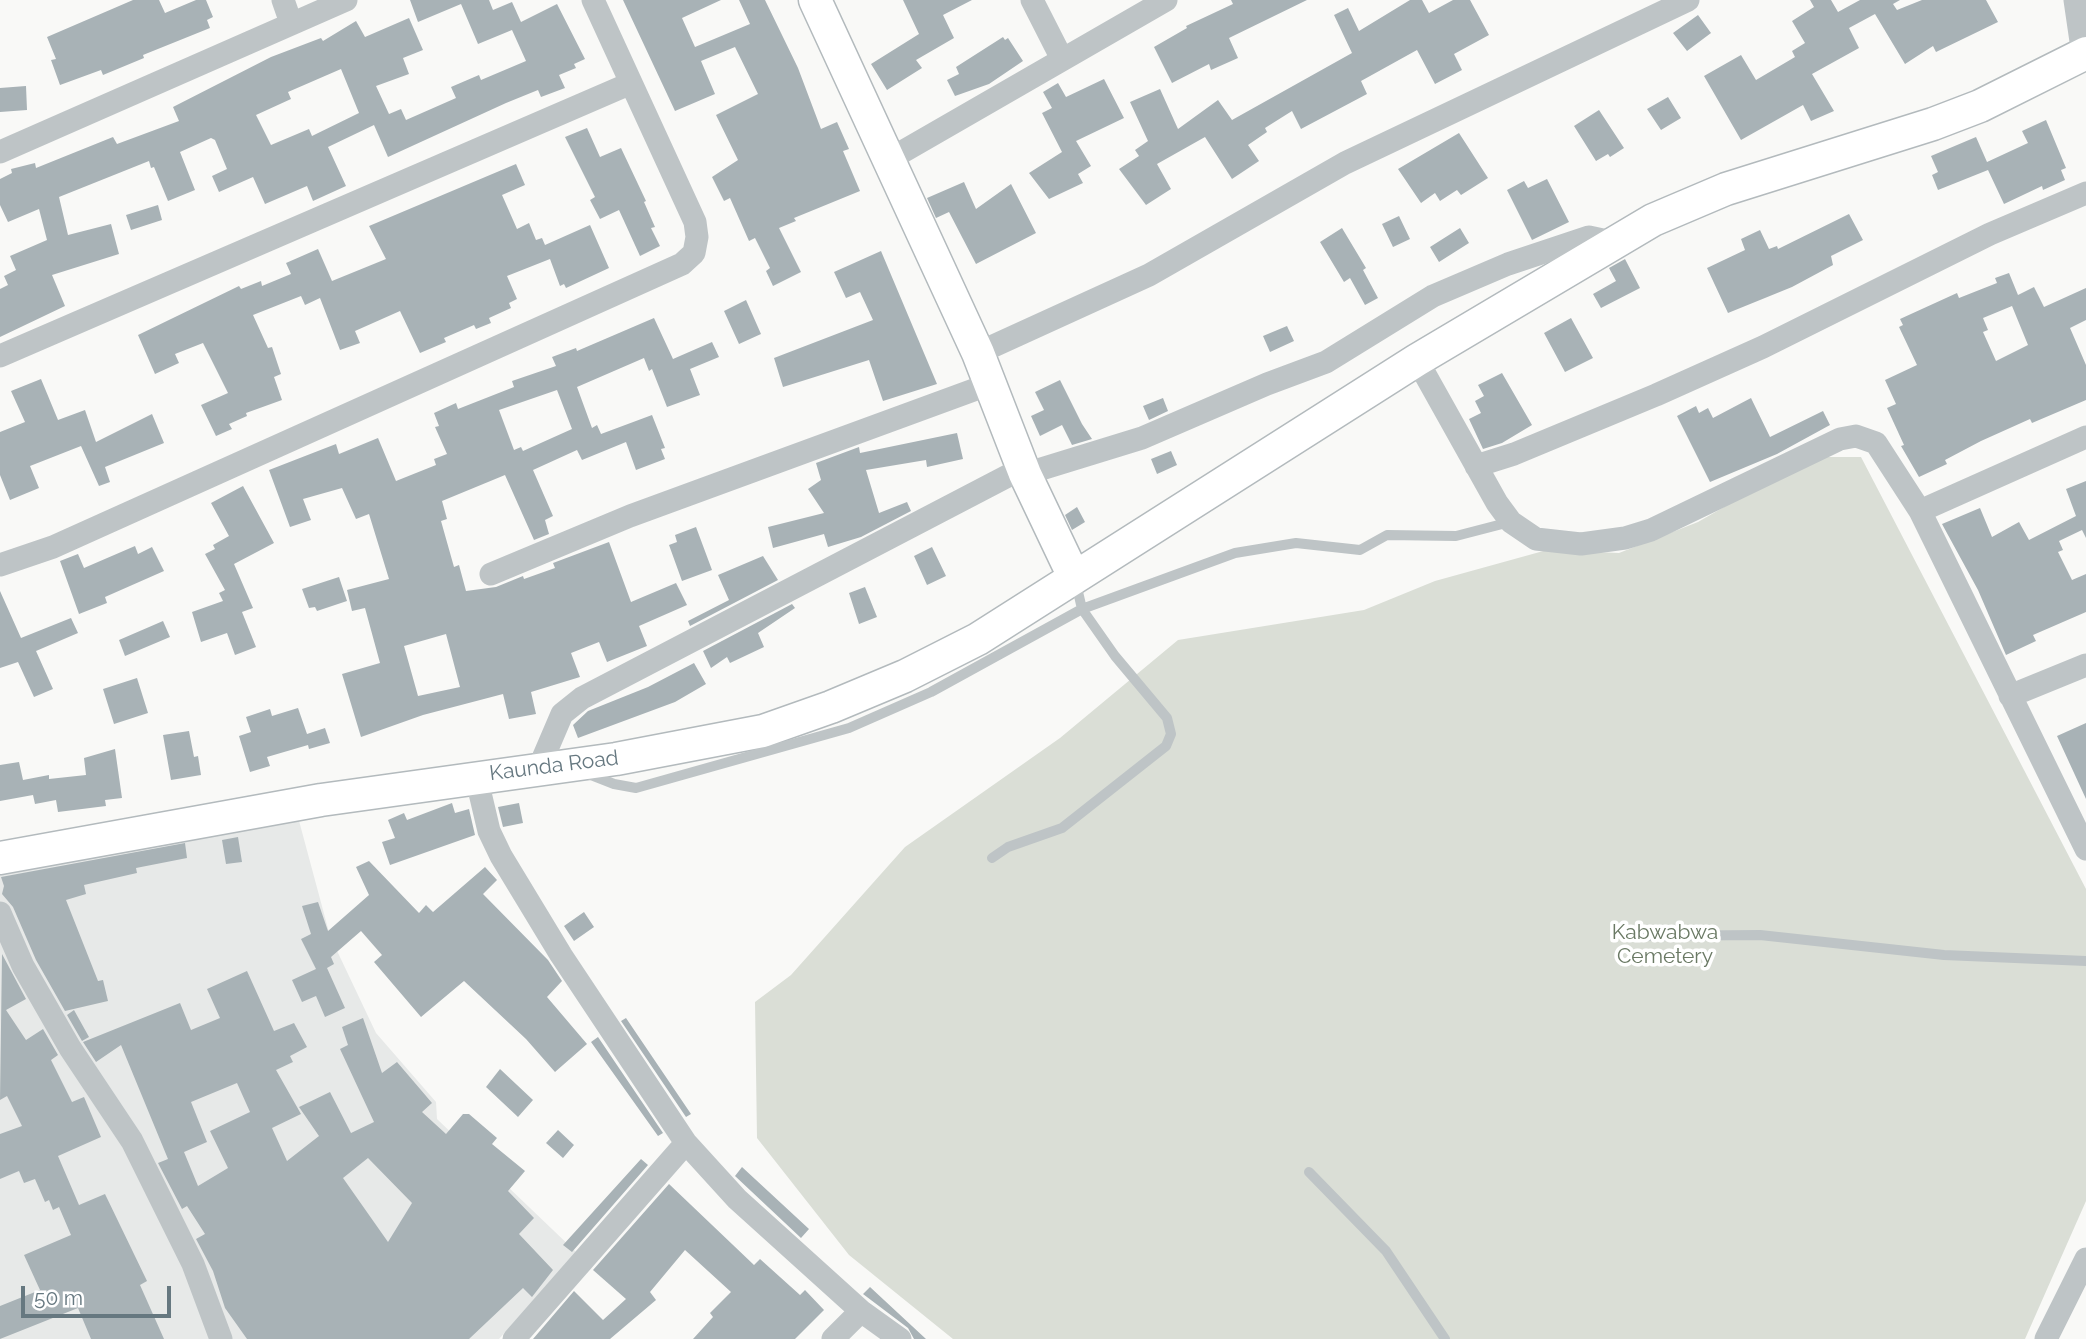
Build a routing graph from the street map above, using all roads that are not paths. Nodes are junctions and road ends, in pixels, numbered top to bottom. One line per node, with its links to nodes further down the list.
1 (283, 0): 9 (street)
2 (346, 0): 9 (street)
3 (593, 0): 12 (street)
4 (815, 0): 14 (street)
5 (1032, 0): 11 (street)
6 (1166, 0): 11 (street)
7 (1688, 0): 17 (street)
8 (2075, 0): 10 (street)
9 (291, 23): 13 (street)
10 (2084, 54): 16 (street, Kaunda Road)
11 (1062, 59): 14 (street)
12 (629, 84): 18 (street); 26 (street)
13 (0, 152)
14 (890, 159): 17 (street)
15 (2086, 193): 22 (street)
16 (1612, 242): 19 (street, Kaunda Road); 23 (street)
17 (978, 353): 20 (street)
18 (0, 356)
19 (1417, 359): 22 (street); 28 (street, Kaunda Road)
20 (990, 384): 23 (street); 27 (street)
21 (2086, 437): 24 (street)
22 (1476, 466): 25 (street)
23 (1024, 471): 28 (street); 33 (street)
24 (1920, 511): 25 (street); 31 (street)
25 (1511, 522): 29 (lane)
26 (0, 565)
27 (491, 574)
28 (1074, 577): 29 (lane); 32 (street, Kaunda Road)
29 (1082, 609): 32 (lane); 37 (lane)
30 (2086, 665): 31 (street)
31 (2010, 696): 35 (street)
32 (570, 766): 33 (street, Kaunda Road)
33 (538, 770): 34 (street, Kaunda Road)
34 (476, 776): 36 (street, Kaunda Road); 41 (street)
35 (2086, 849)
36 (0, 858)
37 (992, 858)
38 (0, 913): 45 (street)
39 (1633, 936): 40 (lane)
40 (2086, 961)
41 (687, 1143): 44 (street); 46 (street)
42 (1309, 1172): 49 (lane)
43 (2086, 1259): 50 (street)
44 (861, 1311): 47 (street); 48 (street)
45 (222, 1339)
46 (514, 1339)
47 (833, 1339)
48 (900, 1339)
49 (1445, 1339)
50 (2046, 1339)

